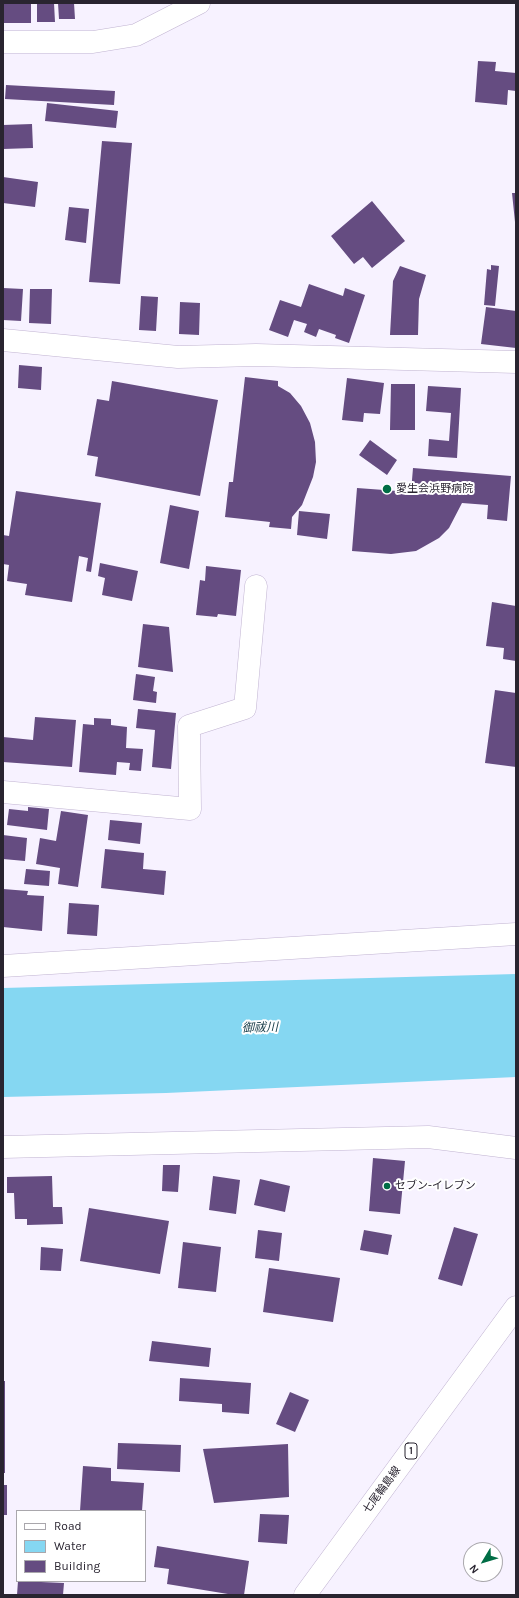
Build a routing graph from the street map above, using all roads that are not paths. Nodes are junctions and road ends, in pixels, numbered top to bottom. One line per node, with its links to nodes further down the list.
1 (198, 4): 2 (street)
2 (3, 42)
3 (3, 340): 4 (street)
4 (516, 362)
5 (256, 586): 6 (street)
6 (3, 792)
7 (516, 934): 8 (street)
8 (3, 966)
9 (3, 1147): 10 (street)
10 (516, 1148)
11 (516, 1307): 12 (street, 七尾輪島線 / 1)
12 (305, 1595)

